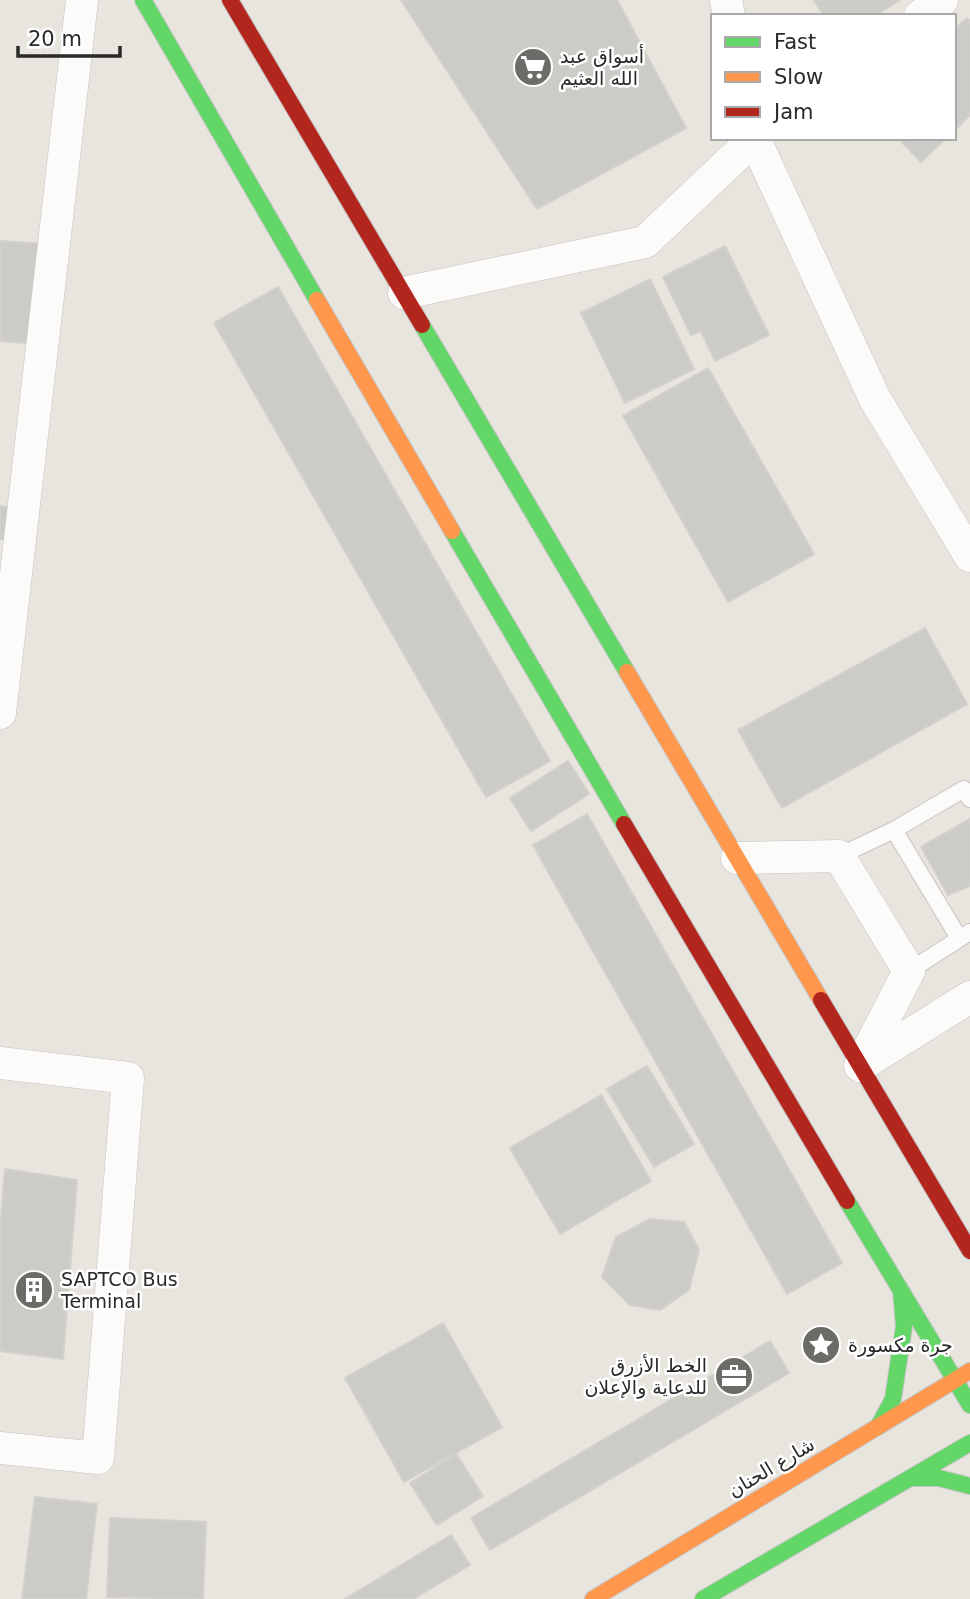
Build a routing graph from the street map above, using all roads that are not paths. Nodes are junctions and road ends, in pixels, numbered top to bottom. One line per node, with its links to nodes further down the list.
1 (82, 0): 10 (street)
2 (144, 0): 21 (main road)
3 (230, 0): 8 (main road)
4 (942, 0): 5 (street)
5 (923, 14)
6 (752, 140): 8 (street)
7 (755, 140): 9 (street)
8 (404, 293): 14 (main road)
9 (970, 556)
10 (0, 713)
11 (970, 799): 12 (lane)
12 (894, 830): 13 (lane); 15 (lane)
13 (839, 856): 14 (street); 16 (street)
14 (737, 858): 19 (main road)
15 (965, 935): 16 (lane)
16 (909, 971): 19 (street)
17 (970, 998): 19 (street)
18 (0, 1063): 27 (street)
19 (860, 1066): 20 (main road)
20 (969, 1248)
21 (900, 1289): 23 (main road); 25 (main road)
22 (970, 1371): 23 (main road, شارع الحنان)
23 (955, 1380): 24 (main road); 25 (main road, شارع الحنان)
24 (970, 1405)
25 (878, 1427): 30 (main road, شارع الحنان)
26 (970, 1443): 28 (main road)
27 (0, 1448)
28 (911, 1478): 29 (main road); 31 (main road)
29 (970, 1486)
30 (593, 1599)
31 (703, 1599)

